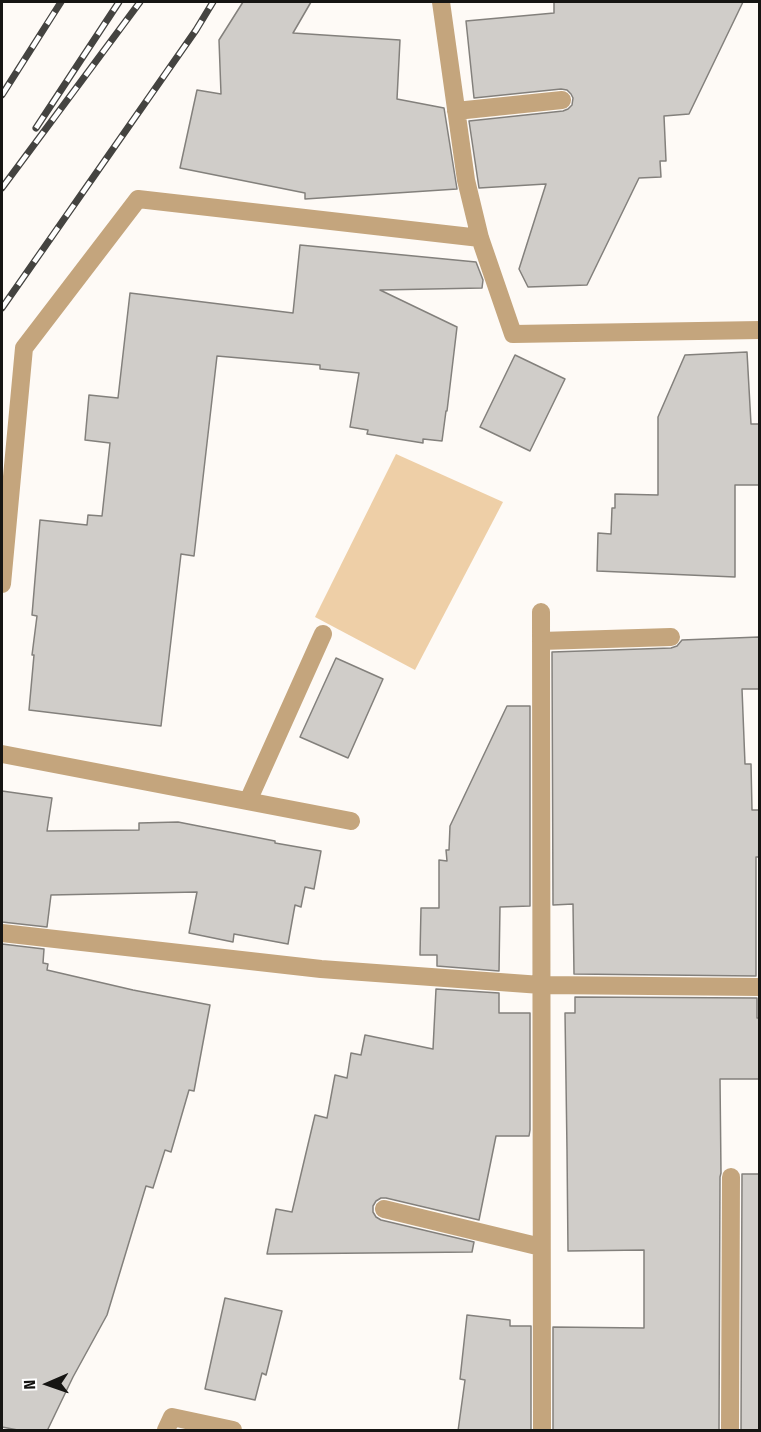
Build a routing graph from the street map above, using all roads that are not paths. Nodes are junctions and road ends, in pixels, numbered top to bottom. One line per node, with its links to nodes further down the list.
1 (441, 2): 3 (street)
2 (562, 100): 3 (street)
3 (456, 111): 4 (street)
4 (480, 238): 5 (street); 6 (street)
5 (759, 330)
6 (2, 578): 7 (street)
7 (2, 584)
8 (542, 612): 11 (street)
9 (323, 634): 13 (street)
10 (671, 637): 11 (street)
11 (541, 641): 16 (street)
12 (2, 754): 13 (street)
13 (248, 801): 14 (street)
14 (351, 821)
15 (2, 933): 16 (street)
16 (541, 985): 17 (street); 20 (street)
17 (759, 987)
18 (731, 1177): 24 (street)
19 (384, 1209): 20 (street)
20 (541, 1247): 23 (street)
21 (169, 1424): 22 (street)
22 (233, 1431)
23 (542, 1431)
24 (730, 1431)

